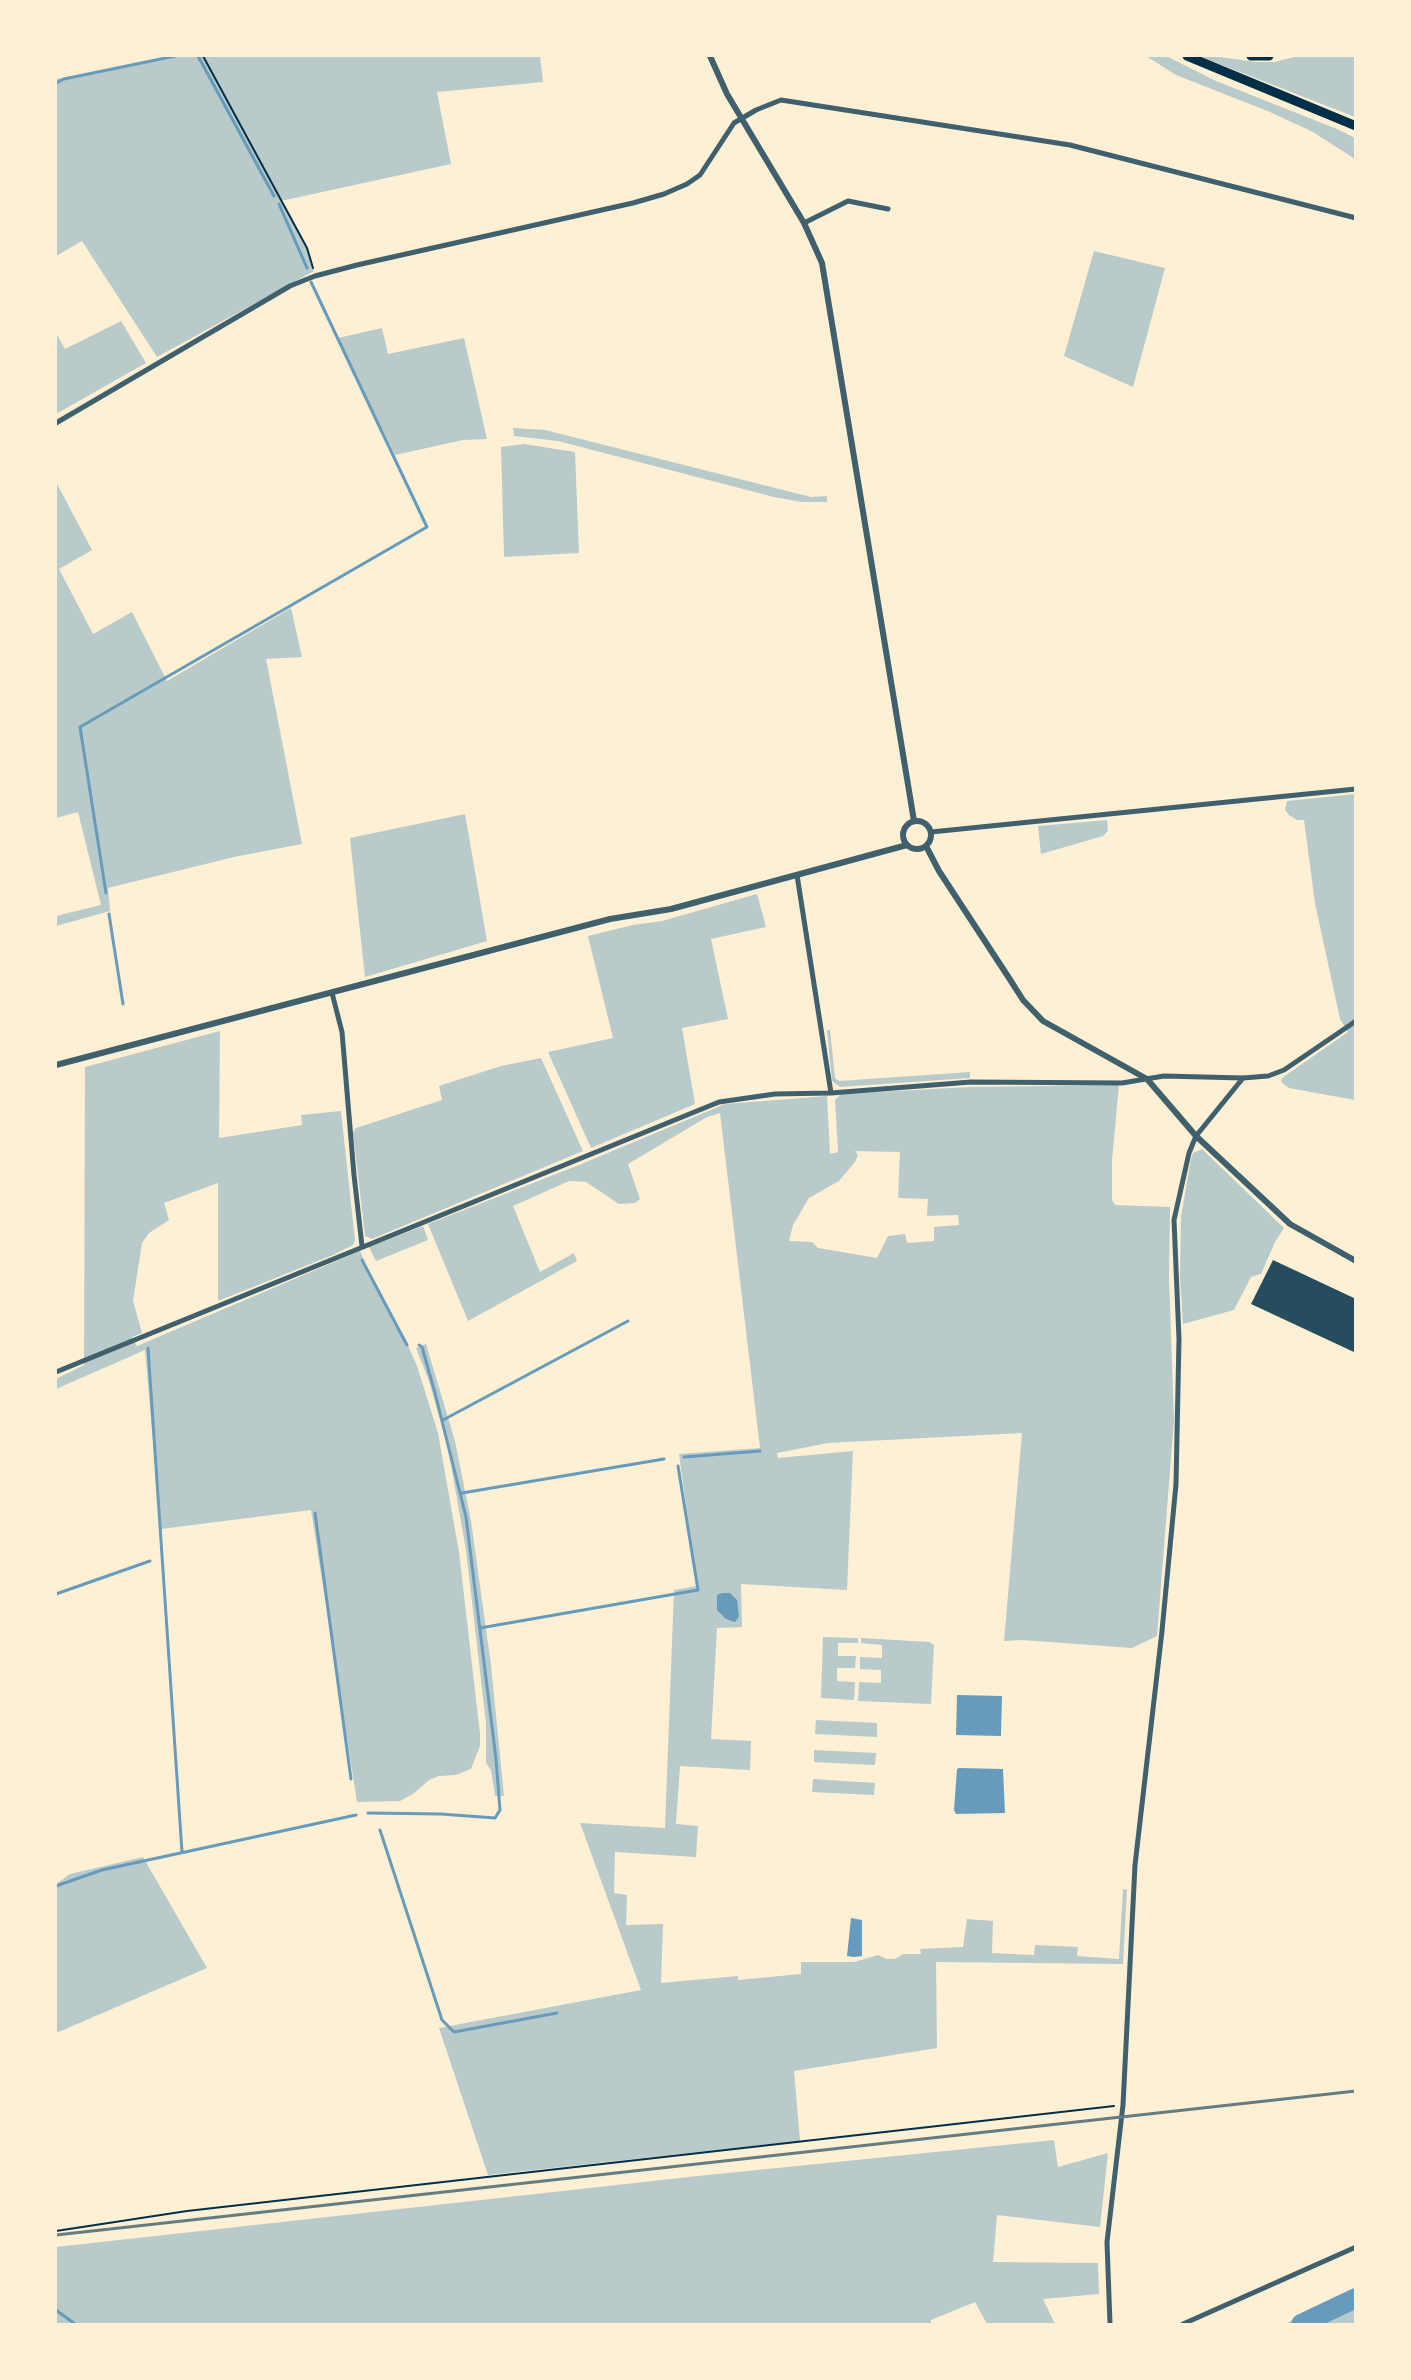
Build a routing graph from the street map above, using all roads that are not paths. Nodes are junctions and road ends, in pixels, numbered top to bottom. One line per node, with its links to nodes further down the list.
1 (710, 56): 5 (street)
2 (1187, 56): 6 (highway)
3 (1251, 56): 4 (highway)
4 (1269, 56)
5 (741, 118): 8 (street); 9 (street); 10 (street)
6 (1356, 126)
7 (888, 209): 9 (street)
8 (1356, 218)
9 (804, 222): 12 (street)
10 (56, 423)
11 (1356, 789): 13 (street)
12 (914, 821): 13 (street); 14 (street)
13 (931, 832): 15 (street)
14 (906, 845): 15 (street); 16 (street)
15 (926, 846): 21 (street)
16 (797, 875): 17 (street); 22 (street)
17 (332, 993): 19 (street); 24 (street)
18 (1356, 1021): 20 (street)
19 (56, 1065)
20 (1243, 1078): 21 (street); 23 (street)
21 (1147, 1079): 22 (street); 23 (street)
22 (831, 1093): 24 (street)
23 (1196, 1136): 25 (street); 28 (street)
24 (363, 1246): 26 (street)
25 (1356, 1261)
26 (56, 1372)
27 (1356, 2247): 29 (street)
28 (1110, 2325)
29 (1183, 2325)

